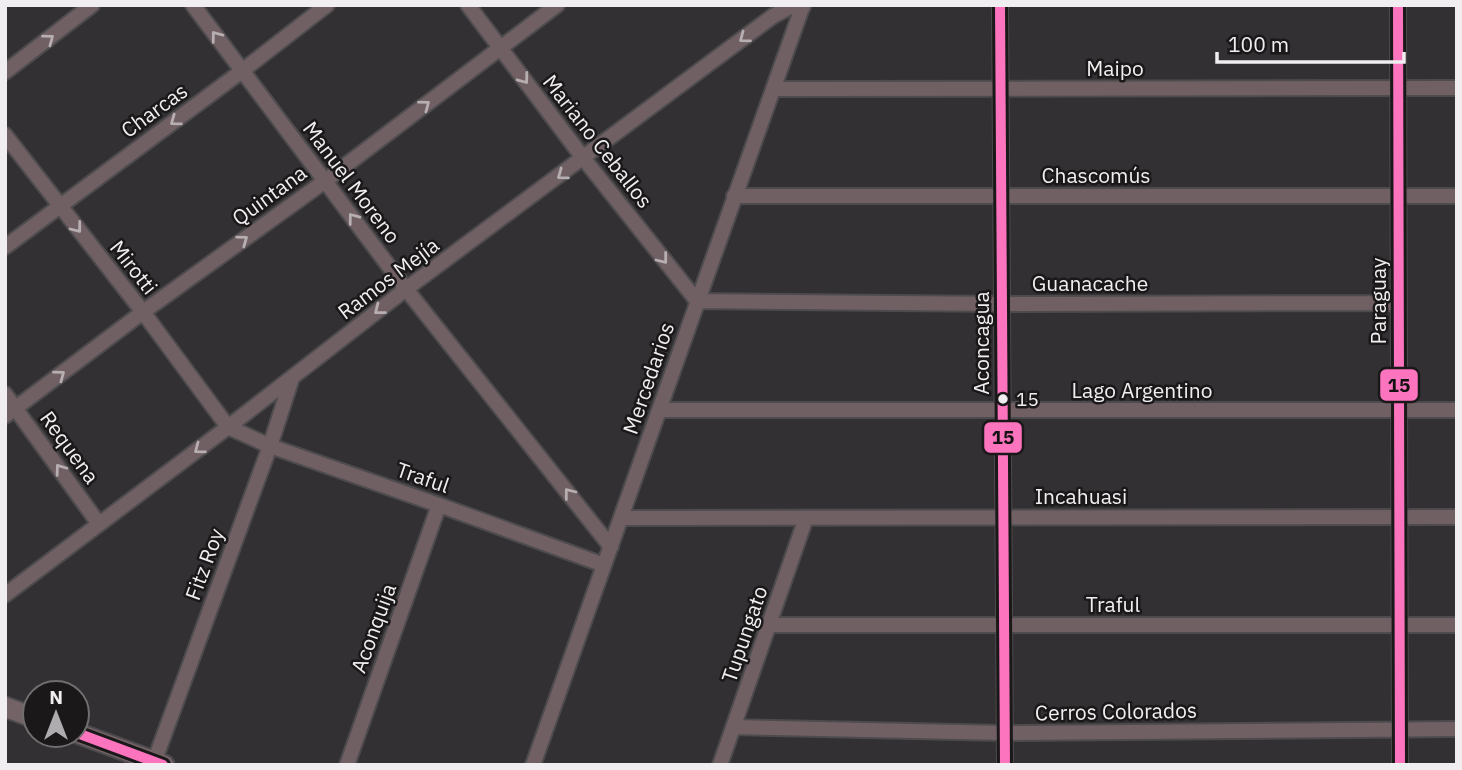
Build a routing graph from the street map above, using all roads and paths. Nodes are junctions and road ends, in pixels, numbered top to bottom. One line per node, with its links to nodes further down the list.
1 (92, 5): 11 (street, one-way to 1)
2 (193, 5): 10 (street, Manuel Moreno, one-way to 2)
3 (327, 5): 10 (street, Charcas)
4 (468, 5): 9 (street, Mariano Ceballos)
5 (557, 5): 9 (street, Quintana)
6 (1000, 5): 15 (street, Aconcagua)
7 (1398, 5): 12 (street, Paraguay)
8 (803, 6): 14 (street, Mercedarios); 17 (street, Ramos Mejía, one-way to 17)
9 (500, 48): 17 (street, Mariano Ceballos, one-way to 17); 18 (street, Quintana, one-way to 9)
10 (242, 71): 18 (street, Manuel Moreno); 23 (street, Charcas, one-way to 23)
11 (5, 72)
12 (1398, 88): 13 (street, Maipo); 15 (street, Maipo); 20 (street, Paraguay)
13 (1457, 88)
14 (774, 89): 15 (street, Maipo); 22 (street, Mercedarios)
15 (1000, 89): 19 (street, Aconcagua)
16 (5, 135): 23 (street, Mirotti)
17 (584, 159): 25 (street, Ramos Mejía, one-way to 25); 26 (street, Mariano Ceballos, one-way to 26)
18 (325, 181): 25 (street, Manuel Moreno, one-way to 18); 29 (street, Quintana, one-way to 18)
19 (1000, 196): 20 (street, Chascomús); 22 (street, Chascomús); 28 (street, Aconcagua)
20 (1399, 196): 21 (street, Chascomús); 27 (street, Paraguay)
21 (1457, 196)
22 (734, 197): 26 (street, Mercedarios)
23 (60, 206): 24 (street, Charcas); 29 (street, Mirotti, one-way to 29)
24 (5, 247)
25 (407, 289): 30 (street, Ramos Mejía, one-way to 30); 46 (street, Manuel Moreno, one-way to 25)
26 (697, 301): 28 (street, Guanacache); 32 (street, Mercedarios)
27 (1399, 303): 28 (street, Guanacache); 35 (street, Paraguay)
28 (1002, 304): 34 (street, Aconcagua)
29 (143, 312): 36 (street, Quintana, one-way to 29); 37 (street, Mirotti)
30 (292, 377): 37 (street, Ramos Mejía); 38 (street, Fitz Roy)
31 (5, 394): 36 (street, Requena)
32 (660, 410): 34 (street, Lago Argentino); 43 (street, Mercedarios)
33 (1457, 410): 35 (street, Lago Argentino)
34 (1002, 411): 35 (street, Lago Argentino); 40 (street, Aconcagua)
35 (1399, 411): 41 (street, Paraguay)
36 (11, 412): 45 (street, Requena, one-way to 36)
37 (228, 427): 38 (street, Traful); 45 (street, Ramos Mejía, one-way to 45)
38 (270, 446): 39 (street, Traful); 58 (street, Fitz Roy)
39 (439, 505): 47 (street, Traful); 59 (street, Aconquija)
40 (1004, 517): 41 (street, Incahuasi); 44 (street, Incahuasi); 50 (street, Aconcagua)
41 (1399, 517): 42 (street, Incahuasi); 51 (street, Paraguay)
42 (1457, 517)
43 (622, 518): 44 (street, Incahuasi); 46 (street, Mercedarios)
44 (806, 518): 49 (street, Tupungato)
45 (99, 524): 48 (street, Ramos Mejía)
46 (611, 547): 47 (street, Mercedarios)
47 (604, 565): 60 (street, Mercedarios)
48 (5, 595)
49 (770, 625): 50 (street, Traful); 53 (street, Tupungato)
50 (1004, 625): 51 (street, Traful); 56 (street, Aconcagua)
51 (1399, 625): 52 (street, Traful); 54 (street, Paraguay)
52 (1457, 625)
53 (733, 727): 56 (street, Cerros Colorados); 61 (street, Tupungato)
54 (1400, 729): 55 (street, Cerros Colorados); 56 (street, Cerros Colorados); 63 (street, Paraguay)
55 (1457, 729)
56 (1004, 733): 62 (street, Aconcagua)
57 (91, 738): 58 (main road)
58 (157, 764)
59 (347, 765)
60 (533, 765)
61 (720, 765)
62 (1005, 765)
63 (1400, 765)

